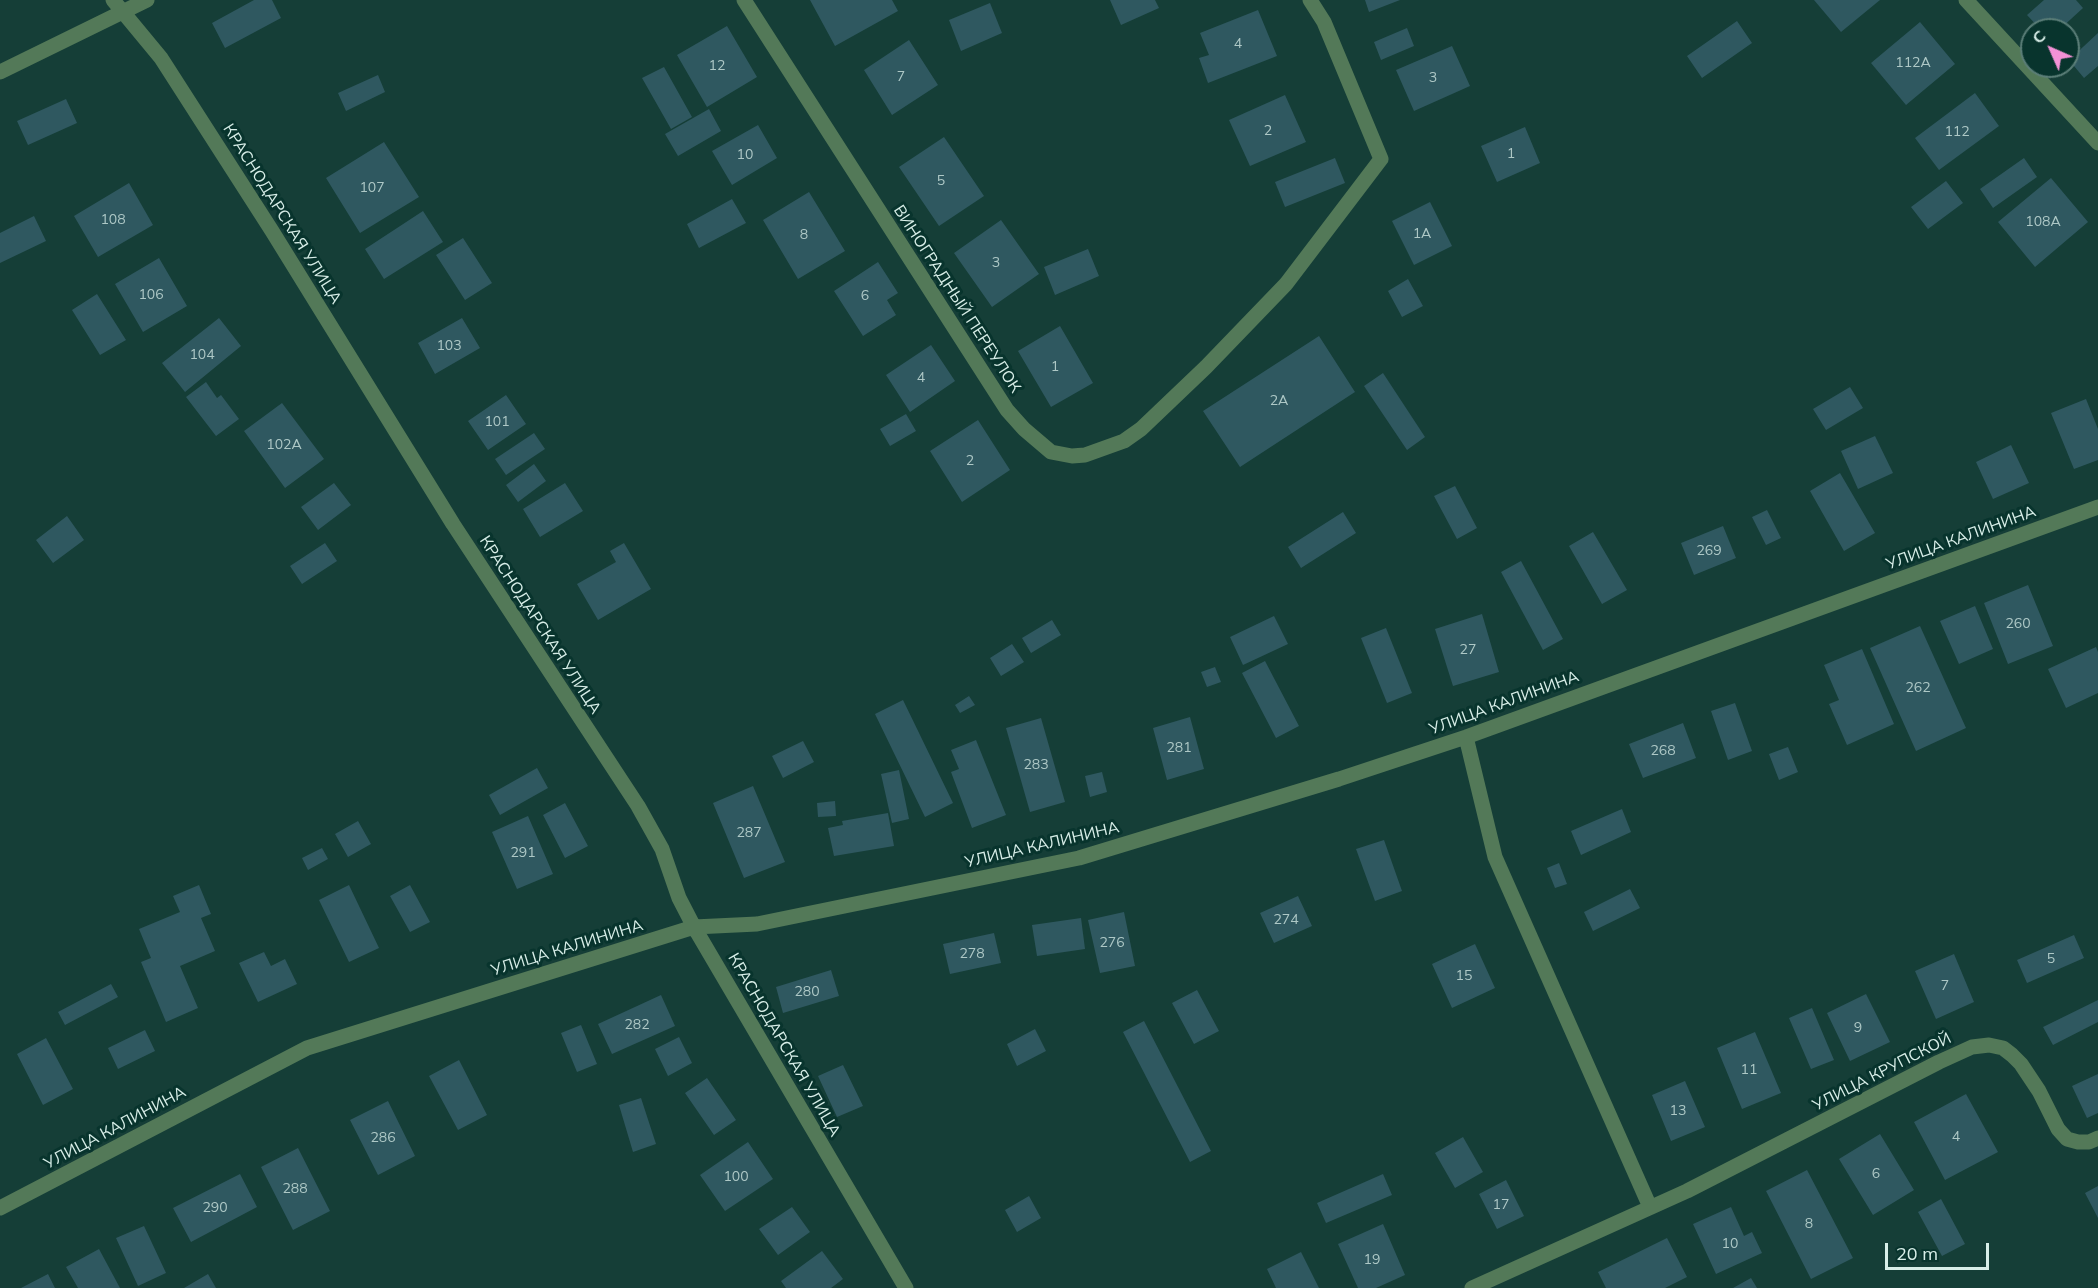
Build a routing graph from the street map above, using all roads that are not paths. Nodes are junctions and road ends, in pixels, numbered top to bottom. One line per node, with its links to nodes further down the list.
1 (147, 0): 5 (street)
2 (744, 0): 3 (street, ВИНОГРАДНЫЙ ПЕРЕУЛОК)
3 (1310, 0)
4 (1966, 0): 7 (street)
5 (118, 5): 6 (street); 10 (street, КРАСНОДАРСКАЯ УЛИЦА)
6 (0, 72)
7 (2098, 143)
8 (2098, 507): 9 (street, УЛИЦА КАЛИНИНА)
9 (1466, 737): 10 (street, УЛИЦА КАЛИНИНА); 12 (street)
10 (694, 927): 13 (street, УЛИЦА КАЛИНИНА); 14 (street, КРАСНОДАРСКАЯ УЛИЦА)
11 (2098, 1138): 12 (street, УЛИЦА КРУПСКОЙ)
12 (1650, 1207): 15 (street, УЛИЦА КРУПСКОЙ)
13 (0, 1208)
14 (906, 1288)
15 (1472, 1288)

